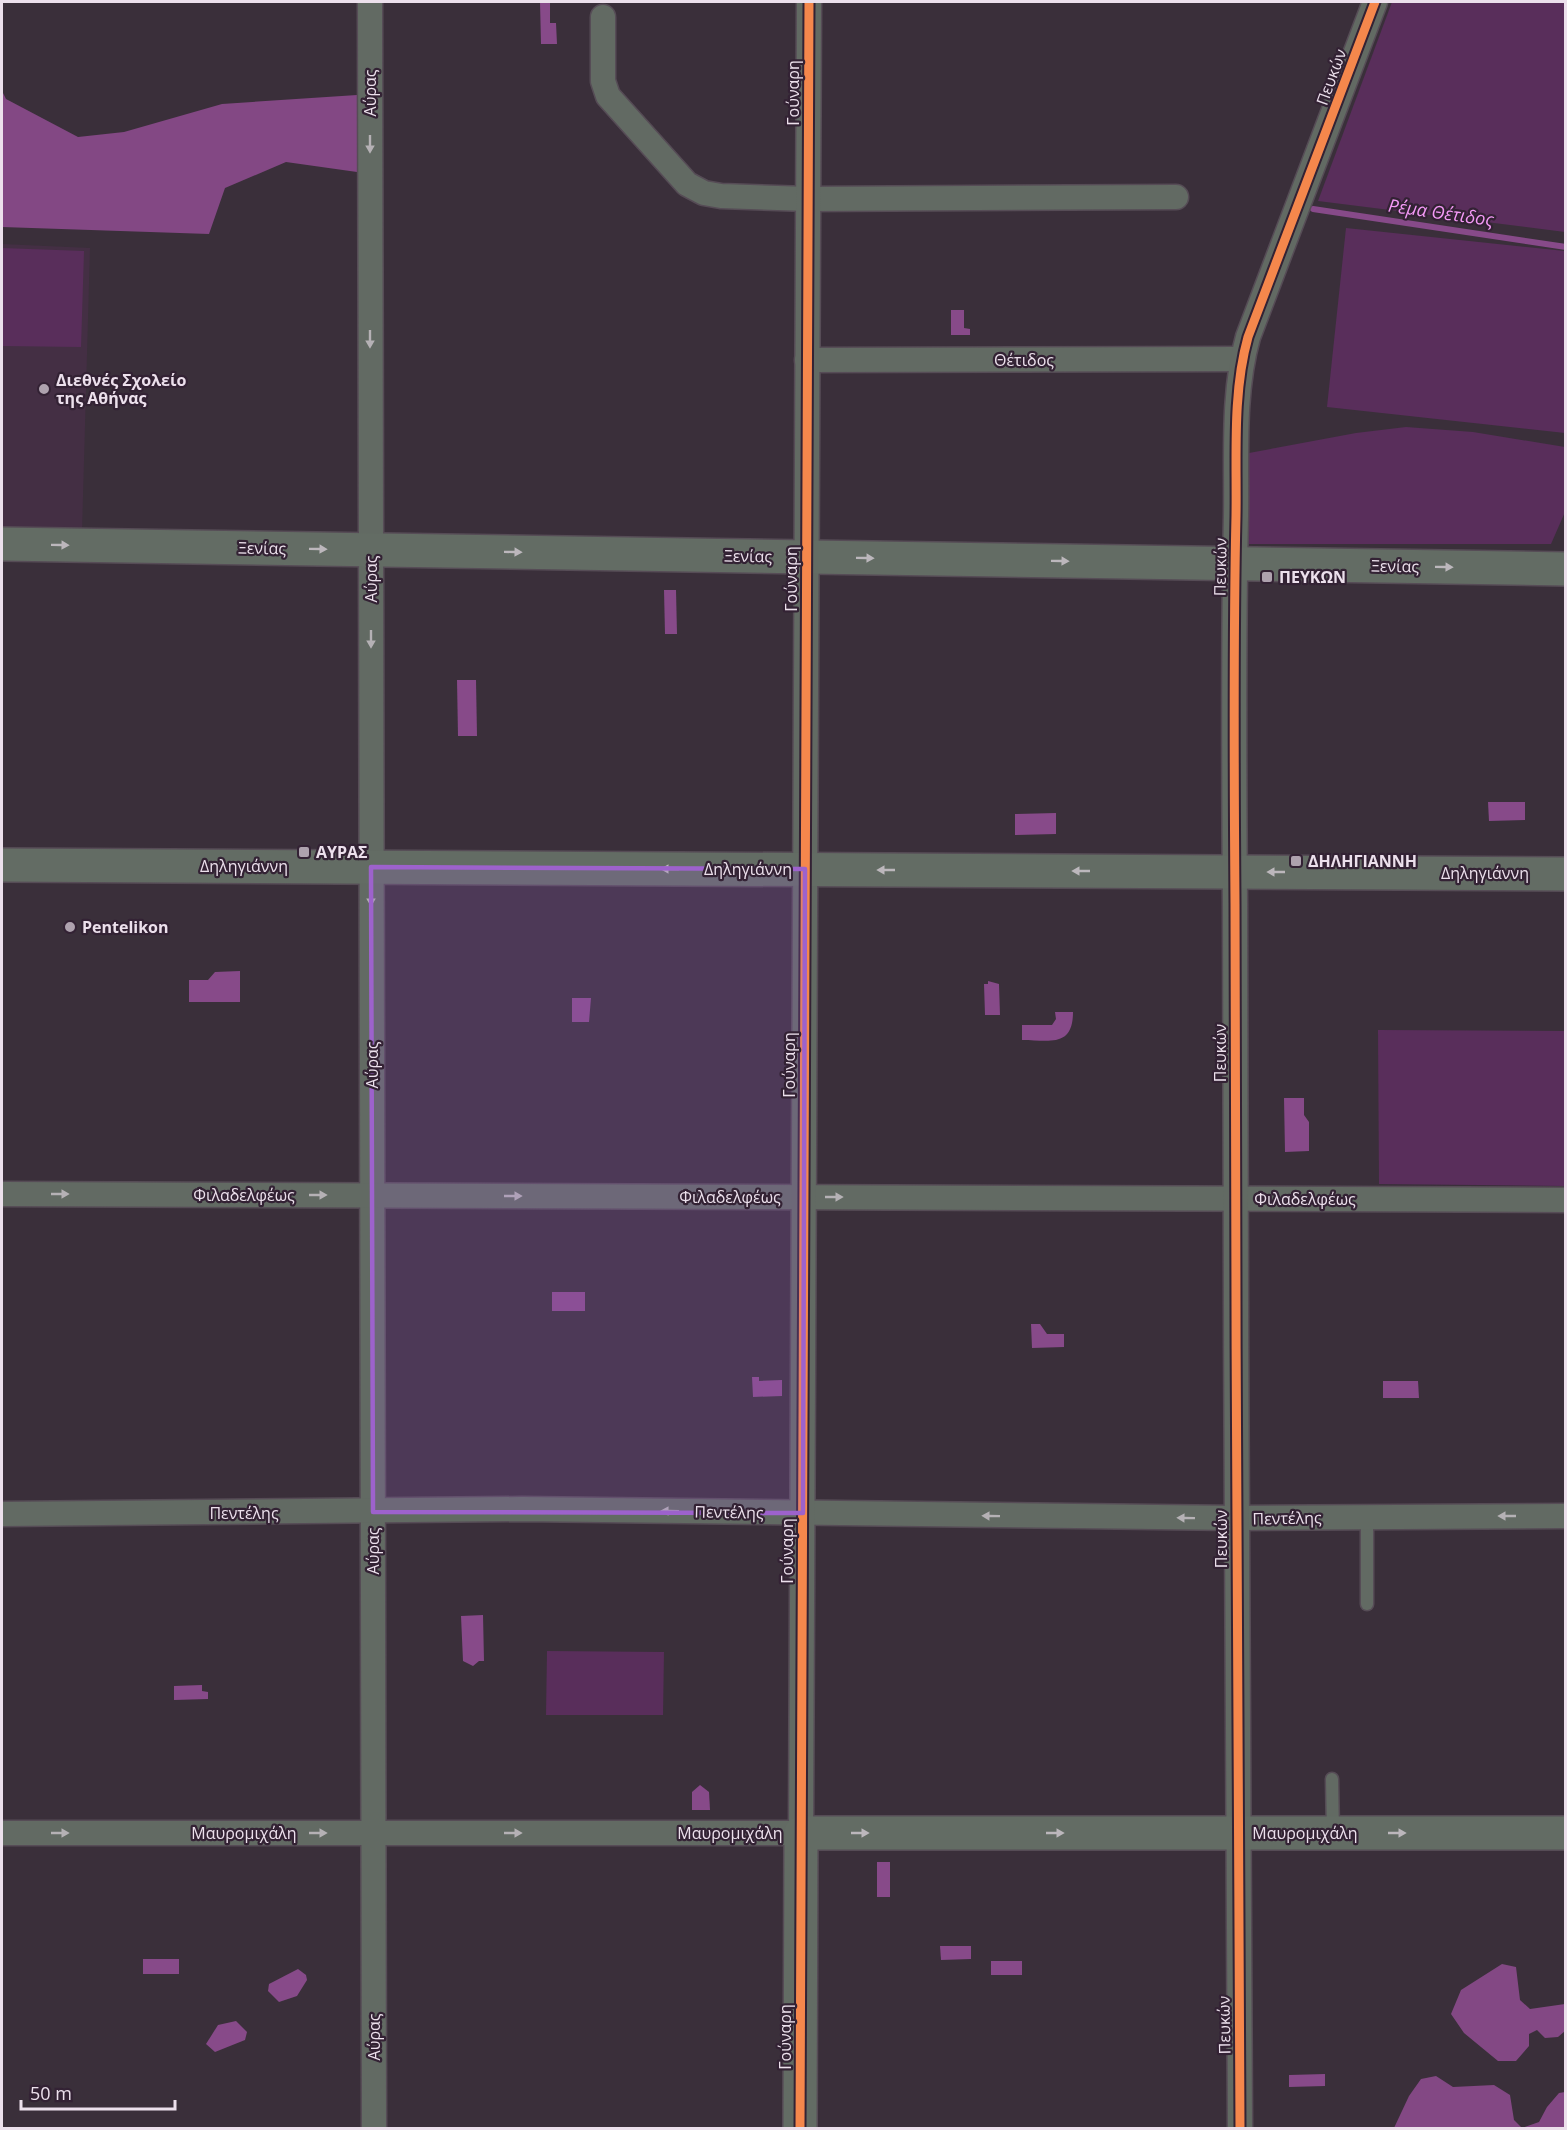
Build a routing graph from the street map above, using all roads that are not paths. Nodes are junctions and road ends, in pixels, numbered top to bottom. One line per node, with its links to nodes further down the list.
1 (370, 2): 10 (street, Αύρας, one-way to 10)
2 (808, 2): 6 (street, Γούναρη)
3 (1375, 2): 7 (street, Πευκών)
4 (603, 17): 6 (street)
5 (1176, 196): 6 (street)
6 (808, 199): 8 (street, Γούναρη)
7 (1242, 359): 8 (street, Θέτιδος); 12 (street, Πευκών)
8 (807, 360): 11 (street, Γούναρη)
9 (2, 544): 10 (street, Ξενίας, one-way to 10)
10 (371, 550): 11 (street, Ξενίας, one-way to 11); 15 (street, Αύρας, one-way to 15)
11 (806, 557): 12 (street, Ξενίας, one-way to 12); 16 (street, Γούναρη)
12 (1235, 564): 13 (street, Ξενίας, one-way to 13); 17 (street, Πευκών)
13 (1566, 569)
14 (2, 865): 15 (street, Δηληγιάννη)
15 (371, 867): 16 (street, Δηληγιάννη, one-way to 15); 20 (street, Αύρας, one-way to 20)
16 (805, 869): 17 (street, Δηληγιάννη, one-way to 16); 21 (street, Γούναρη)
17 (1234, 872): 18 (street, Δηληγιάννη, one-way to 17); 22 (street, Πευκών)
18 (1566, 874)
19 (2, 1194): 20 (street, Φιλαδελφέως, one-way to 20)
20 (372, 1196): 21 (street, Φιλαδελφέως, one-way to 21); 24 (street, Αύρας)
21 (804, 1197): 22 (street, Φιλαδελφέως, one-way to 22); 25 (street, Γούναρη)
22 (1237, 1199): 23 (street, Φιλαδελφέως); 29 (street, Πευκών)
23 (1566, 1200)
24 (373, 1512): 25 (street, Πεντέλης, one-way to 24); 26 (street, Πεντέλης); 33 (street, Αύρας)
25 (802, 1513): 29 (street, Πεντέλης, one-way to 25); 34 (street, Γούναρη)
26 (2, 1514)
27 (1566, 1516): 28 (street, Πεντέλης, one-way to 28)
28 (1367, 1517): 29 (street, Πεντέλης); 30 (lane)
29 (1236, 1518): 35 (street, Πευκών)
30 (1367, 1604)
31 (1332, 1779): 36 (lane)
32 (2, 1833): 33 (street, Μαυρομιχάλη, one-way to 33)
33 (374, 1833): 34 (street, Μαυρομιχάλη, one-way to 34); 38 (street, Αύρας)
34 (801, 1833): 35 (street, Μαυρομιχάλη, one-way to 35); 39 (street, Γούναρη)
35 (1237, 1833): 36 (street, Μαυρομιχάλη); 40 (street, Πευκών)
36 (1334, 1833): 37 (street, Μαυρομιχάλη, one-way to 37)
37 (1566, 1833)
38 (374, 2128)
39 (800, 2128)
40 (1240, 2128)

